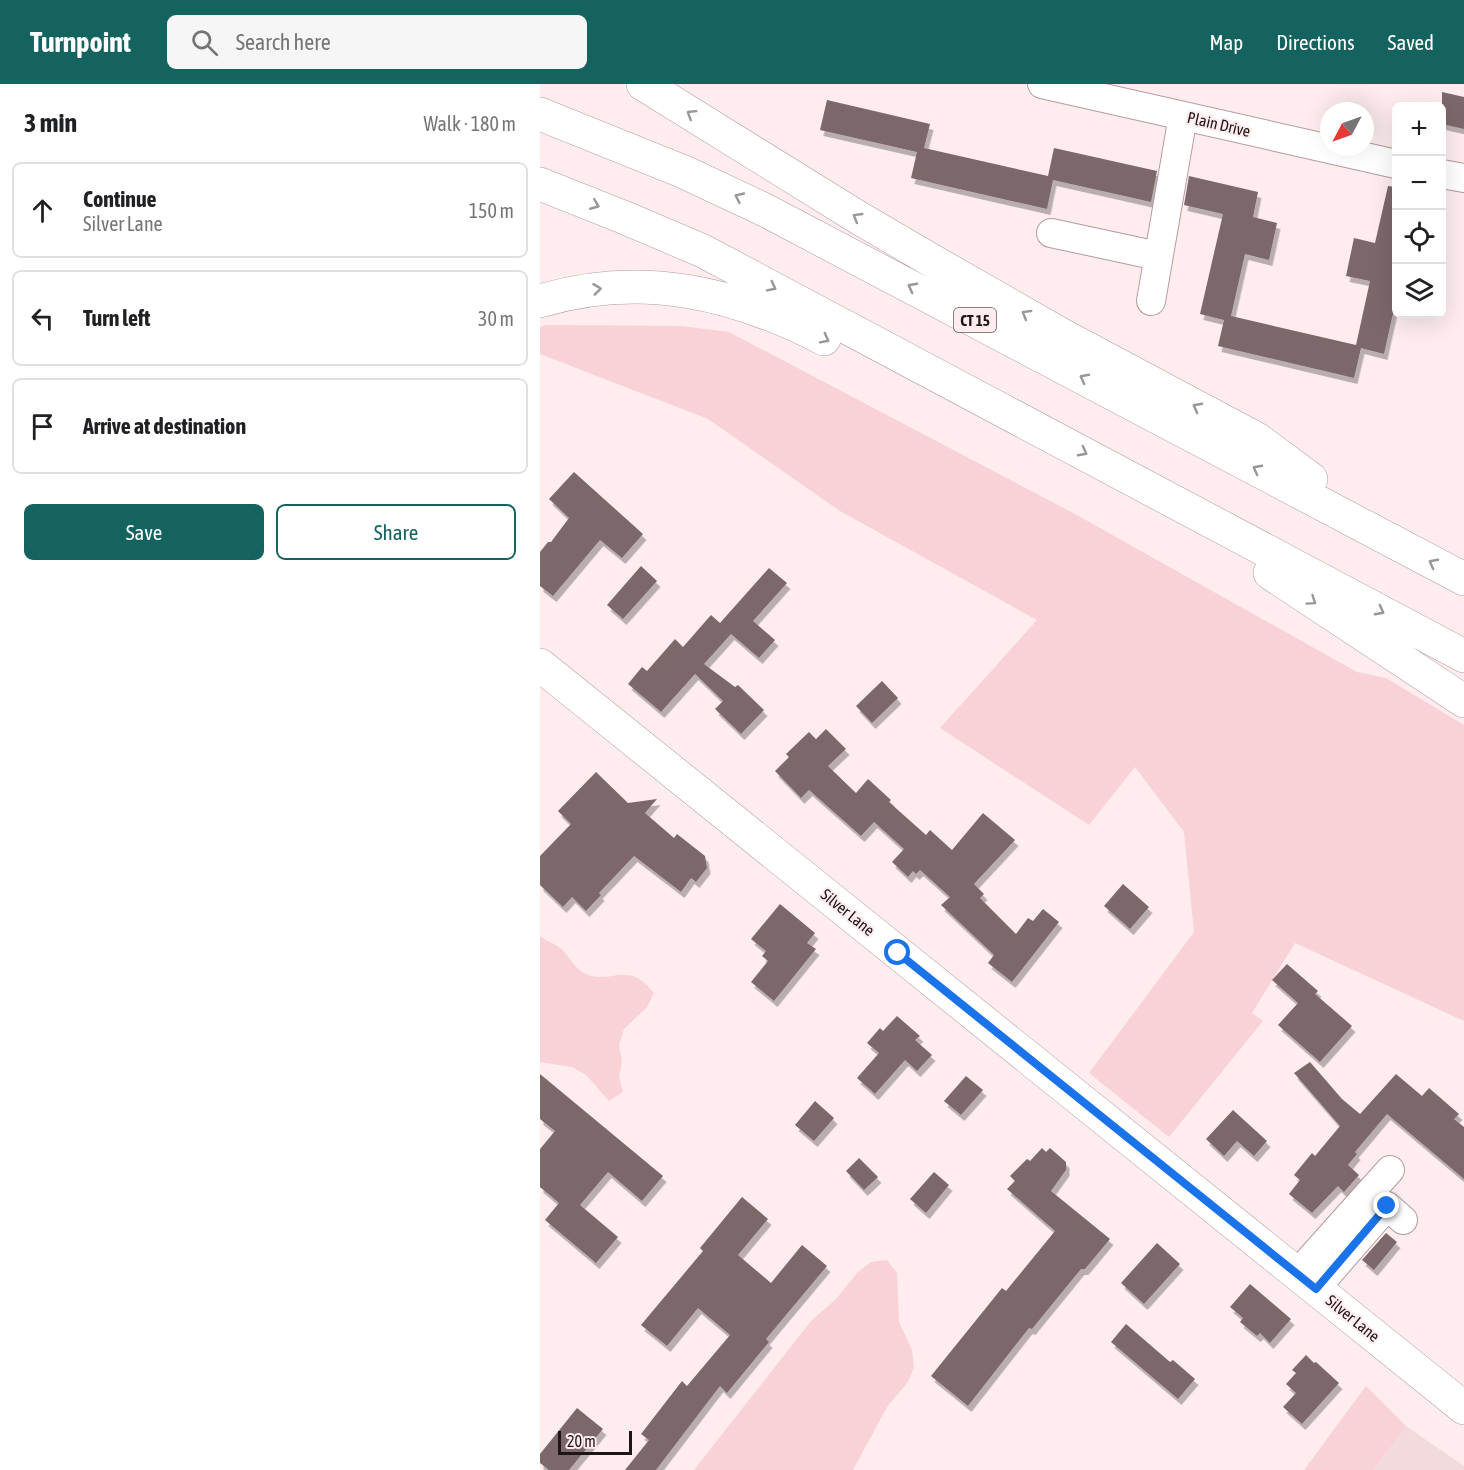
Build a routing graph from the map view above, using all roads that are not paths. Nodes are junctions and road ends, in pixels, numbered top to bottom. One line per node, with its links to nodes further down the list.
1 (643, 84): 15 (main road, one-way to 1)
2 (1042, 84): 4 (street, Plain Drive)
3 (540, 114): 15 (main road, CT 15, one-way to 3)
4 (1184, 116): 5 (street, Plain Drive); 10 (street)
5 (1392, 163)
6 (1446, 175): 7 (street)
7 (1464, 178)
8 (540, 184): 13 (main road, one-way to 13)
9 (1051, 233): 10 (street)
10 (1158, 256): 12 (street)
11 (540, 301): 13 (main road, one-way to 13)
12 (1151, 301)
13 (1031, 424): 14 (main road, one-way to 14)
14 (1143, 484): 17 (main road, one-way to 17); 19 (main road, one-way to 19)
15 (1401, 546): 16 (main road, CT 15, one-way to 15)
16 (1464, 579)
17 (1464, 656)
18 (540, 665): 22 (main road, Silver Lane)
19 (1464, 701)
20 (1390, 1170): 22 (street)
21 (1403, 1220): 22 (street)
22 (1306, 1281): 23 (main road, Silver Lane)
23 (1464, 1408)

